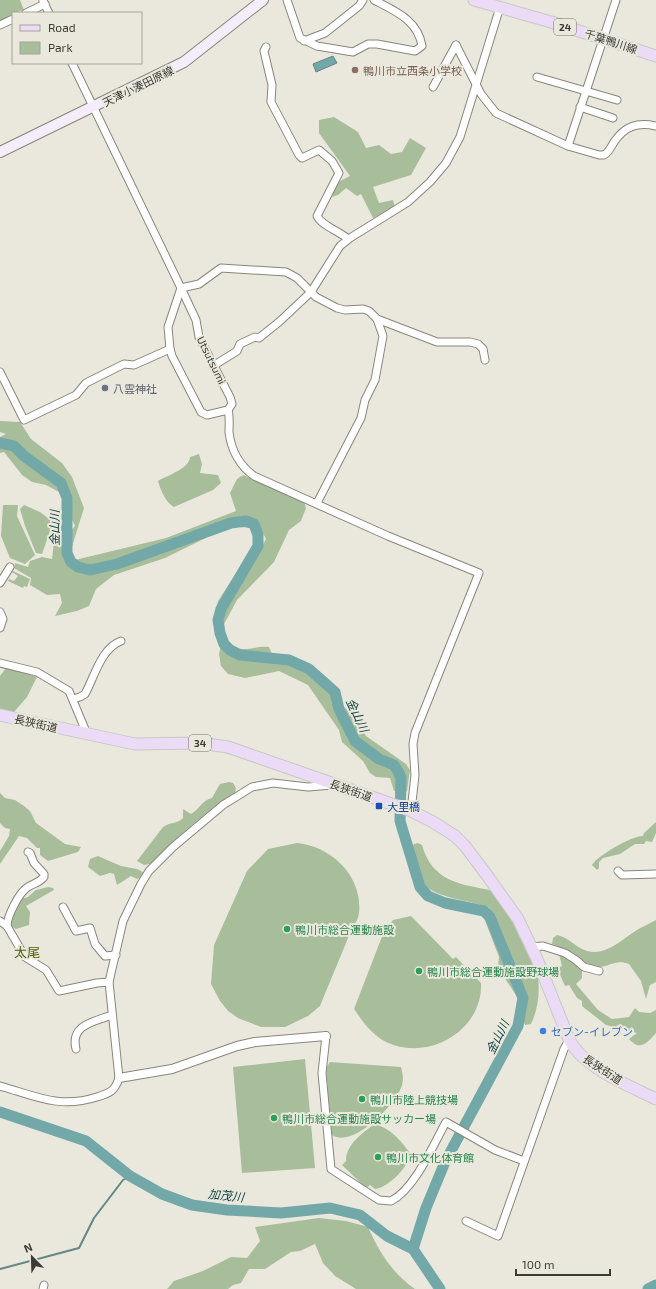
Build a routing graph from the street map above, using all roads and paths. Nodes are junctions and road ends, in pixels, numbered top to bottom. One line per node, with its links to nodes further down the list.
1 (263, 0): 25 (main road, 天津小湊田原線)
2 (287, 0): 15 (street)
3 (363, 0): 15 (street)
4 (374, 0): 15 (street)
5 (474, 0): 8 (main road, 千葉鴨川線 / 24)
6 (616, 0): 14 (street)
7 (44, 2): 10 (street); 11 (street)
8 (487, 2): 9 (main road, 千葉鴨川線 / 24)
9 (500, 7): 14 (main road, 千葉鴨川線 / 24); 20 (street)
10 (28, 12)
11 (49, 12)
12 (12, 19): 13 (street)
13 (0, 25)
14 (603, 39): 17 (main road, 千葉鴨川線 / 24); 22 (street)
15 (304, 41)
16 (266, 47): 30 (street)
17 (656, 56)
18 (72, 64): 25 (street, Utsutsumi)
19 (537, 77): 22 (street)
20 (477, 86): 21 (street); 28 (street); 30 (street)
21 (433, 87)
22 (586, 91): 23 (street); 24 (street)
23 (617, 100)
24 (580, 107): 26 (street); 28 (street)
25 (93, 108): 29 (main road, 天津小湊田原線); 31 (street, Utsutsumi)
26 (613, 118)
27 (656, 126): 28 (street)
28 (568, 146)
29 (0, 152)
30 (348, 239): 32 (street)
31 (180, 288): 32 (street); 34 (street); 36 (street, Utsutsumi)
32 (311, 292): 33 (street); 36 (street)
33 (377, 319): 35 (street); 39 (street)
34 (170, 349): 37 (street); 38 (street)
35 (485, 360)
36 (213, 366): 38 (street, Utsutsumi)
37 (0, 372)
38 (228, 410): 39 (street, Utsutsumi)
39 (317, 503): 50 (street, Utsutsumi)
40 (10, 567): 41 (street)
41 (0, 583)
42 (0, 612): 43 (street)
43 (0, 628)
44 (121, 641): 46 (street)
45 (0, 663): 46 (street)
46 (73, 699): 48 (street)
47 (0, 715): 48 (main road, 長狭街道 / 34)
48 (87, 734): 49 (main road, 長狭街道 / 34)
49 (336, 784): 50 (main road, 長狭街道 / 34); 58 (street)
50 (410, 811): 57 (main road, 長狭街道 / 34)
51 (28, 852): 56 (street)
52 (618, 871): 53 (street)
53 (656, 874)
54 (63, 907): 58 (street)
55 (0, 921): 56 (street)
56 (7, 926): 60 (street)
57 (532, 947): 59 (street); 63 (main road, 長狭街道 / 34)
58 (116, 955): 60 (street)
59 (599, 971)
60 (109, 982): 61 (street)
61 (112, 1015): 64 (street); 65 (street)
62 (326, 1036): 65 (street); 68 (street)
63 (569, 1040): 67 (main road, 長狭街道 / 34); 68 (street)
64 (76, 1049)
65 (119, 1078): 66 (street)
66 (0, 1086)
67 (656, 1099)
68 (524, 1161): 69 (street)
69 (466, 1221)

